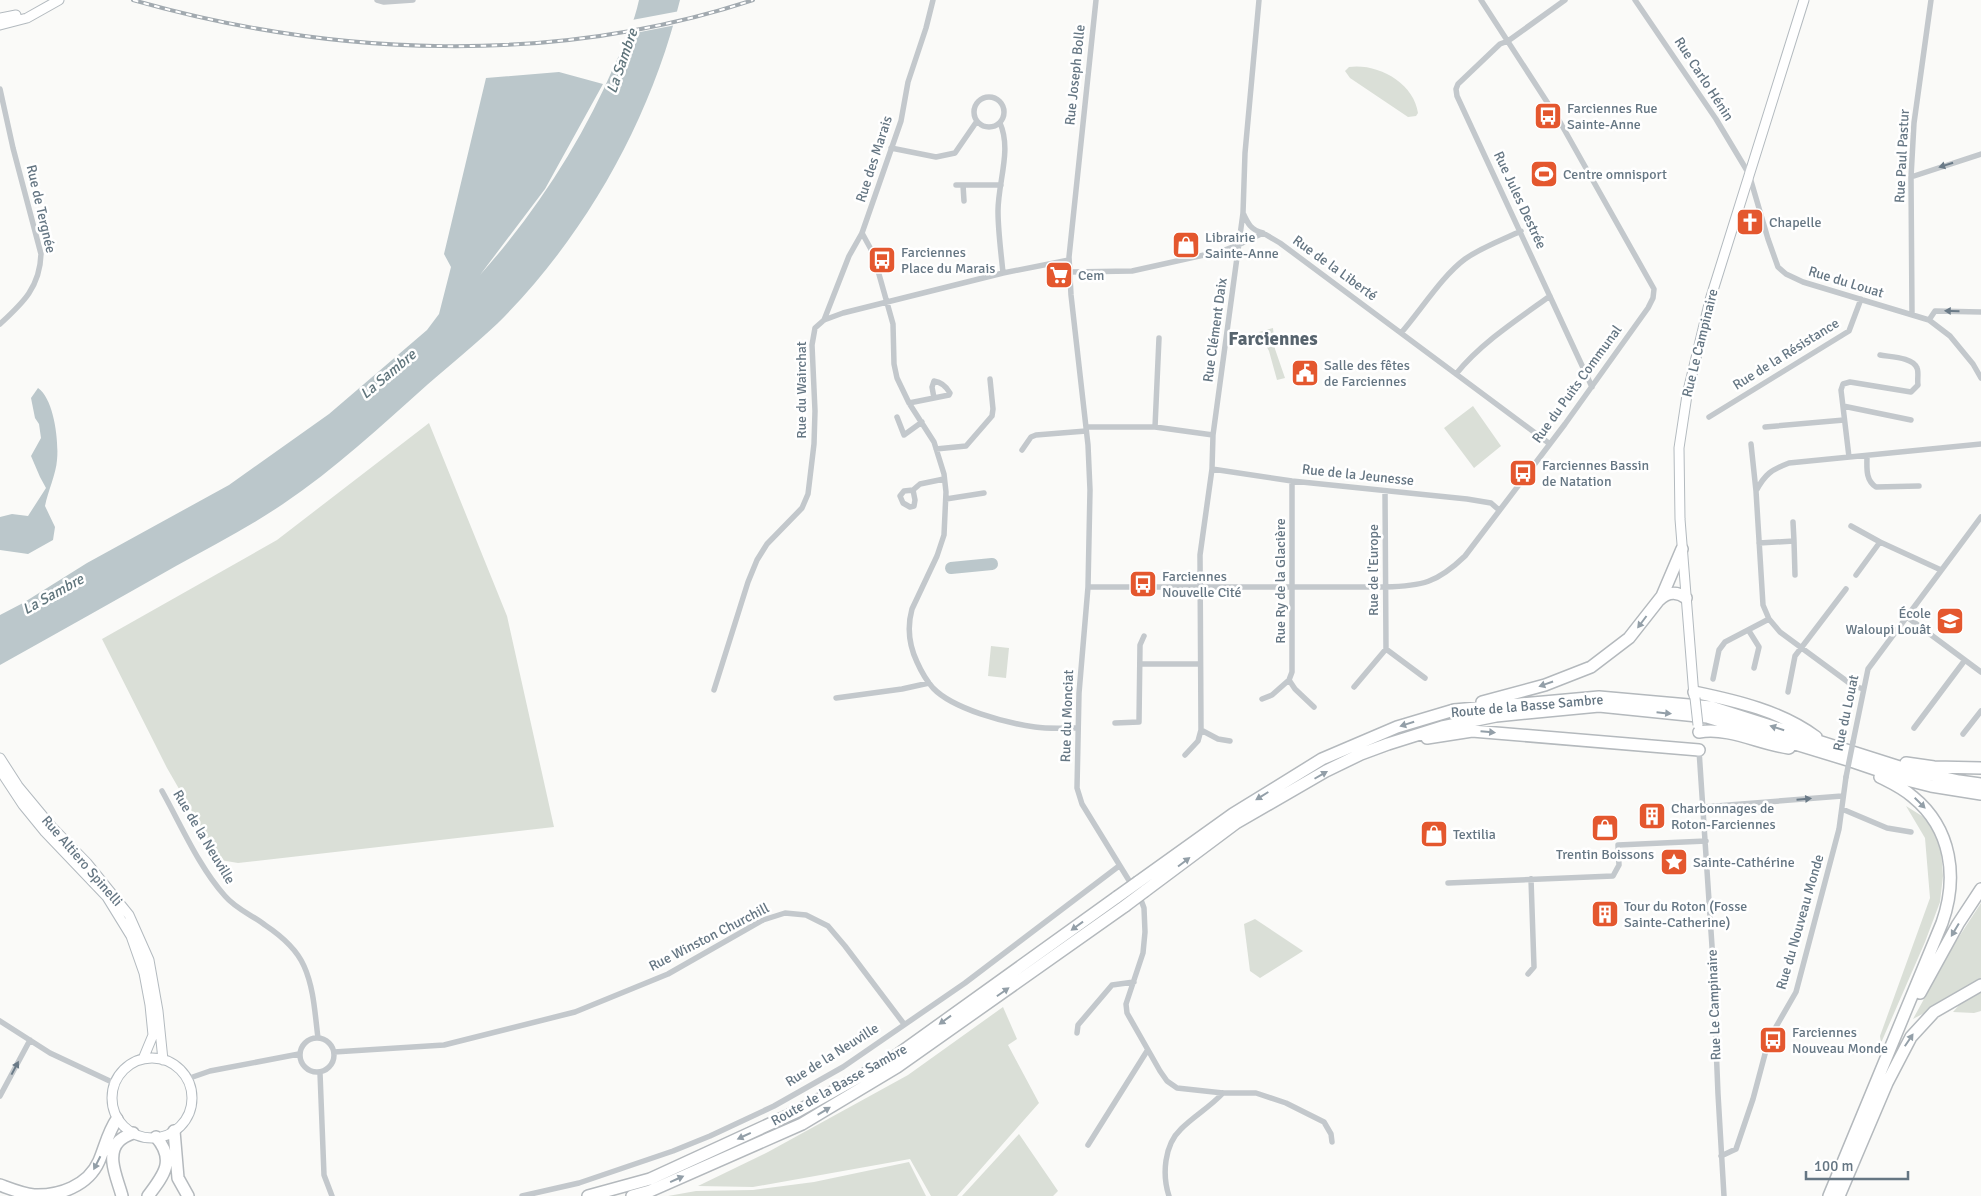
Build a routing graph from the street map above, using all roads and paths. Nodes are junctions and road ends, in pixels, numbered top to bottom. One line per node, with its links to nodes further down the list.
1 (377, 0): 2 (street)
2 (413, 0)
3 (933, 0): 18 (street, Rue des Marais)
4 (1096, 0): 19 (street, Rue Joseph Bolle)
5 (1259, 0): 27 (street, Rue Clément Daix)
6 (1481, 0): 14 (street, Rue du Puits Communal)
7 (1565, 0): 14 (street)
8 (1635, 0): 21 (street, Rue Carlo Hénin)
9 (1804, 0): 21 (main road, Rue Le Campinaire)
10 (1931, 0): 22 (street, Rue Paul Pastur)
11 (55, 1): 12 (main road); 13 (main road)
12 (0, 18)
13 (0, 25)
14 (1508, 41): 28 (street, Rue Jules Destrée); 49 (street, Rue du Puits Communal)
15 (0, 88): 42 (street, Rue de Tergnée)
16 (977, 121): 17 (street); 17 (street); 18 (street)
17 (1000, 123): 25 (street)
18 (890, 148): 29 (street, Rue des Marais)
19 (1080, 153): 32 (street, Rue du Monciat)
20 (1981, 154): 22 (street, one-way to 22)
21 (1749, 174): 36 (street, Rue du Louat); 85 (main road, Rue Le Campinaire)
22 (1912, 177): 39 (street, Rue Paul Pastur)
23 (956, 185): 24 (street)
24 (963, 185): 25 (street); 26 (street)
25 (1001, 185): 34 (street)
26 (964, 201)
27 (1243, 213): 30 (street, Rue de la Liberté); 31 (street, Rue Clément Daix)
28 (1521, 231): 35 (street, Rue Jules Destrée); 43 (street)
29 (862, 233): 37 (street); 40 (street, Rue des Marais)
30 (1263, 233): 31 (street); 43 (street, Rue de la Liberté)
31 (1238, 245): 33 (street); 61 (street, Rue Clément Daix)
32 (1070, 260): 33 (street, Rue du Monciat); 34 (street)
33 (1070, 272): 60 (street, Rue du Monciat)
34 (1002, 273): 37 (street)
35 (1550, 296): 46 (street); 49 (street, Rue Jules Destrée)
36 (1861, 299): 39 (street, Rue du Louat); 54 (street, Rue de la Résistance)
37 (887, 302): 40 (street); 51 (street)
38 (1981, 312): 41 (street, one-way to 41)
39 (1912, 314): 41 (street, Rue du Louat)
40 (824, 320): 112 (street, Rue du Wairchat)
41 (1929, 320): 47 (street, Rue du Louat)
42 (0, 324)
43 (1401, 333): 46 (street, Rue de la Liberté)
44 (1158, 338): 58 (street)
45 (1880, 356): 52 (street)
46 (1456, 374): 62 (street, Rue de la Liberté)
47 (1981, 378)
48 (990, 379): 65 (street)
49 (1592, 386): 62 (street, Rue du Puits Communal)
50 (934, 398): 51 (street)
51 (909, 403): 57 (street)
52 (1843, 406): 55 (street); 56 (street)
53 (898, 417): 57 (street)
54 (1709, 417)
55 (1844, 420): 59 (street); 68 (street)
56 (1911, 420)
57 (922, 422): 65 (street)
58 (1155, 427): 60 (street); 61 (street)
59 (1765, 427)
60 (1086, 429): 66 (street); 89 (street, Rue du Monciat)
61 (1214, 435): 69 (street, Rue Clément Daix)
62 (1550, 444): 78 (street, Rue du Puits Communal)
63 (1751, 444): 75 (street)
64 (1981, 444): 67 (street)
65 (936, 449): 70 (street)
66 (1022, 450)
67 (1866, 456): 68 (street); 72 (street)
68 (1849, 457): 75 (street)
69 (1212, 469): 71 (street, Rue de la Jeunesse); 90 (street, Rue Clément Daix)
70 (944, 479): 73 (street); 77 (street)
71 (1292, 481): 74 (street, Rue de la Jeunesse); 92 (street, Rue Ry de la Glacière)
72 (1919, 486)
73 (913, 490)
74 (1385, 490): 78 (street, Rue de la Jeunesse); 91 (street, Rue de l'Europe)
75 (1756, 491): 84 (street)
76 (984, 492): 77 (street)
77 (946, 498): 110 (street)
78 (1499, 510): 91 (street, Rue du Puits Communal)
79 (1981, 517): 86 (street, Rue du Louat)
80 (1793, 522): 82 (street)
81 (1851, 526): 83 (street)
82 (1794, 541): 84 (street); 87 (street)
83 (1880, 542): 86 (street); 88 (street)
84 (1759, 543): 97 (street)
85 (1682, 549): 94 (main road, Rue Le Campinaire); 95 (highway)
86 (1941, 570): 96 (street, Rue du Louat)
87 (1795, 575)
88 (1856, 575)
89 (1088, 587): 90 (street, Rue du Puits Communal); 122 (street, Rue du Monciat)
90 (1201, 587): 92 (street, Rue du Puits Communal); 104 (street, Rue Clément Daix)
91 (1385, 587): 92 (street, Rue du Puits Communal); 101 (street, Rue de l'Europe)
92 (1292, 588): 109 (street, Rue Ry de la Glacière)
93 (1846, 589): 100 (street)
94 (1686, 598): 95 (highway); 115 (main road, Rue Le Campinaire)
95 (1657, 602): 119 (highway, one-way to 119)
96 (1907, 617): 102 (street); 113 (street, Rue du Louat)
97 (1770, 619): 98 (street); 100 (street)
98 (1749, 631): 105 (street); 108 (street)
99 (1144, 636): 103 (street)
100 (1801, 648): 113 (street); 114 (street)
101 (1386, 650): 107 (street); 111 (street)
102 (1965, 660): 106 (street); 124 (street)
103 (1140, 664): 104 (street); 121 (street)
104 (1200, 664): 125 (street, Rue Clément Daix)
105 (1754, 668)
106 (1981, 672)
107 (1425, 678)
108 (1713, 679)
109 (1289, 680): 117 (street); 118 (street)
110 (929, 683): 116 (street); 122 (street)
111 (1354, 686)
112 (714, 690)
113 (1863, 690): 141 (street, Rue du Louat, bridge)
114 (1788, 692)
115 (1694, 695): 123 (main road, Rue Le Campinaire, bridge); 128 (highway)
116 (836, 698)
117 (1262, 699)
118 (1314, 707)
119 (1454, 710): 128 (highway, Route de la Basse Sambre, one-way to 119); 149 (highway, Route de la Basse Sambre, one-way to 149)
120 (1981, 711): 126 (street)
121 (1115, 723)
122 (1078, 728): 146 (street, Rue du Monciat)
123 (1698, 728): 130 (highway); 131 (main road, Rue Le Campinaire)
124 (1914, 728)
125 (1201, 730): 127 (street); 132 (street)
126 (1963, 734)
127 (1230, 741)
128 (1824, 742): 134 (highway, Route de la Basse Sambre)
129 (1388, 744): 130 (highway, Route de la Basse Sambre, one-way to 130); 131 (highway, one-way to 131); 149 (highway, Route de la Basse Sambre, one-way to 129)
130 (1810, 749): 135 (highway, Route de la Basse Sambre)
131 (1699, 750): 142 (street, Rue Le Campinaire)
132 (1185, 755)
133 (0, 758): 164 (main road, Rue Altiero Spinelli)
134 (1888, 764): 136 (highway); 138 (highway, Route de la Basse Sambre)
135 (1866, 766): 140 (highway, Route de la Basse Sambre); 159 (highway, one-way to 159)
136 (1981, 768)
137 (0, 770): 163 (main road, Rue Altiero Spinelli)
138 (1981, 784)
139 (162, 791): 157 (street, Rue de la Neuville)
140 (1981, 794)
141 (1842, 796): 142 (street, one-way to 141); 143 (street, Rue du Nouveau Monde)
142 (1703, 808): 145 (street, Rue Le Campinaire)
143 (1842, 809): 144 (street); 176 (street, Rue du Nouveau Monde)
144 (1911, 832)
145 (1706, 841): 147 (street); 176 (street, Rue Le Campinaire)
146 (1118, 866): 152 (street, Rue du Monciat); 155 (street, Rue de la Neuville)
147 (1531, 879): 148 (street); 151 (street)
148 (1448, 883)
149 (1142, 886): 183 (highway, Route de la Basse Sambre, one-way to 183, bridge); 184 (highway, Route de la Basse Sambre, one-way to 149, bridge)
150 (1981, 889): 159 (highway, one-way to 159)
151 (1528, 974)
152 (1134, 982): 156 (street); 160 (street, Rue du Monciat)
153 (1981, 985): 188 (highway, one-way to 153)
154 (0, 1021): 158 (street)
155 (904, 1024): 161 (street, Rue Winston Churchill); 182 (street, Rue de la Neuville)
156 (1077, 1032)
157 (318, 1038): 161 (street); 162 (street)
158 (30, 1040): 167 (street); 169 (street, one-way to 158)
159 (1893, 1043): 187 (highway)
160 (1147, 1051): 168 (street, Rue du Monciat); 175 (street)
161 (334, 1052): 165 (street)
162 (299, 1054): 165 (street); 166 (street)
163 (143, 1059): 164 (main road); 167 (main road)
164 (163, 1060): 166 (main road)
165 (320, 1072): 181 (street)
166 (187, 1080): 171 (main road)
167 (114, 1083): 170 (main road)
168 (1223, 1093): 174 (street, Rue du Monciat); 185 (street)
169 (0, 1096)
170 (118, 1119): 172 (main road); 177 (highway, one-way to 177)
171 (174, 1131): 173 (main road); 180 (highway)
172 (133, 1133): 173 (main road); 178 (highway)
173 (156, 1137): 179 (highway)
174 (1332, 1142)
175 (1088, 1145)
176 (1721, 1156): 186 (street, Rue Le Campinaire)
177 (0, 1186)
178 (122, 1196)
179 (148, 1196)
180 (188, 1196)
181 (332, 1196)
182 (522, 1196)
183 (588, 1196)
184 (632, 1196)
185 (1169, 1196)
186 (1724, 1196)
187 (1829, 1196)
188 (1839, 1196)

